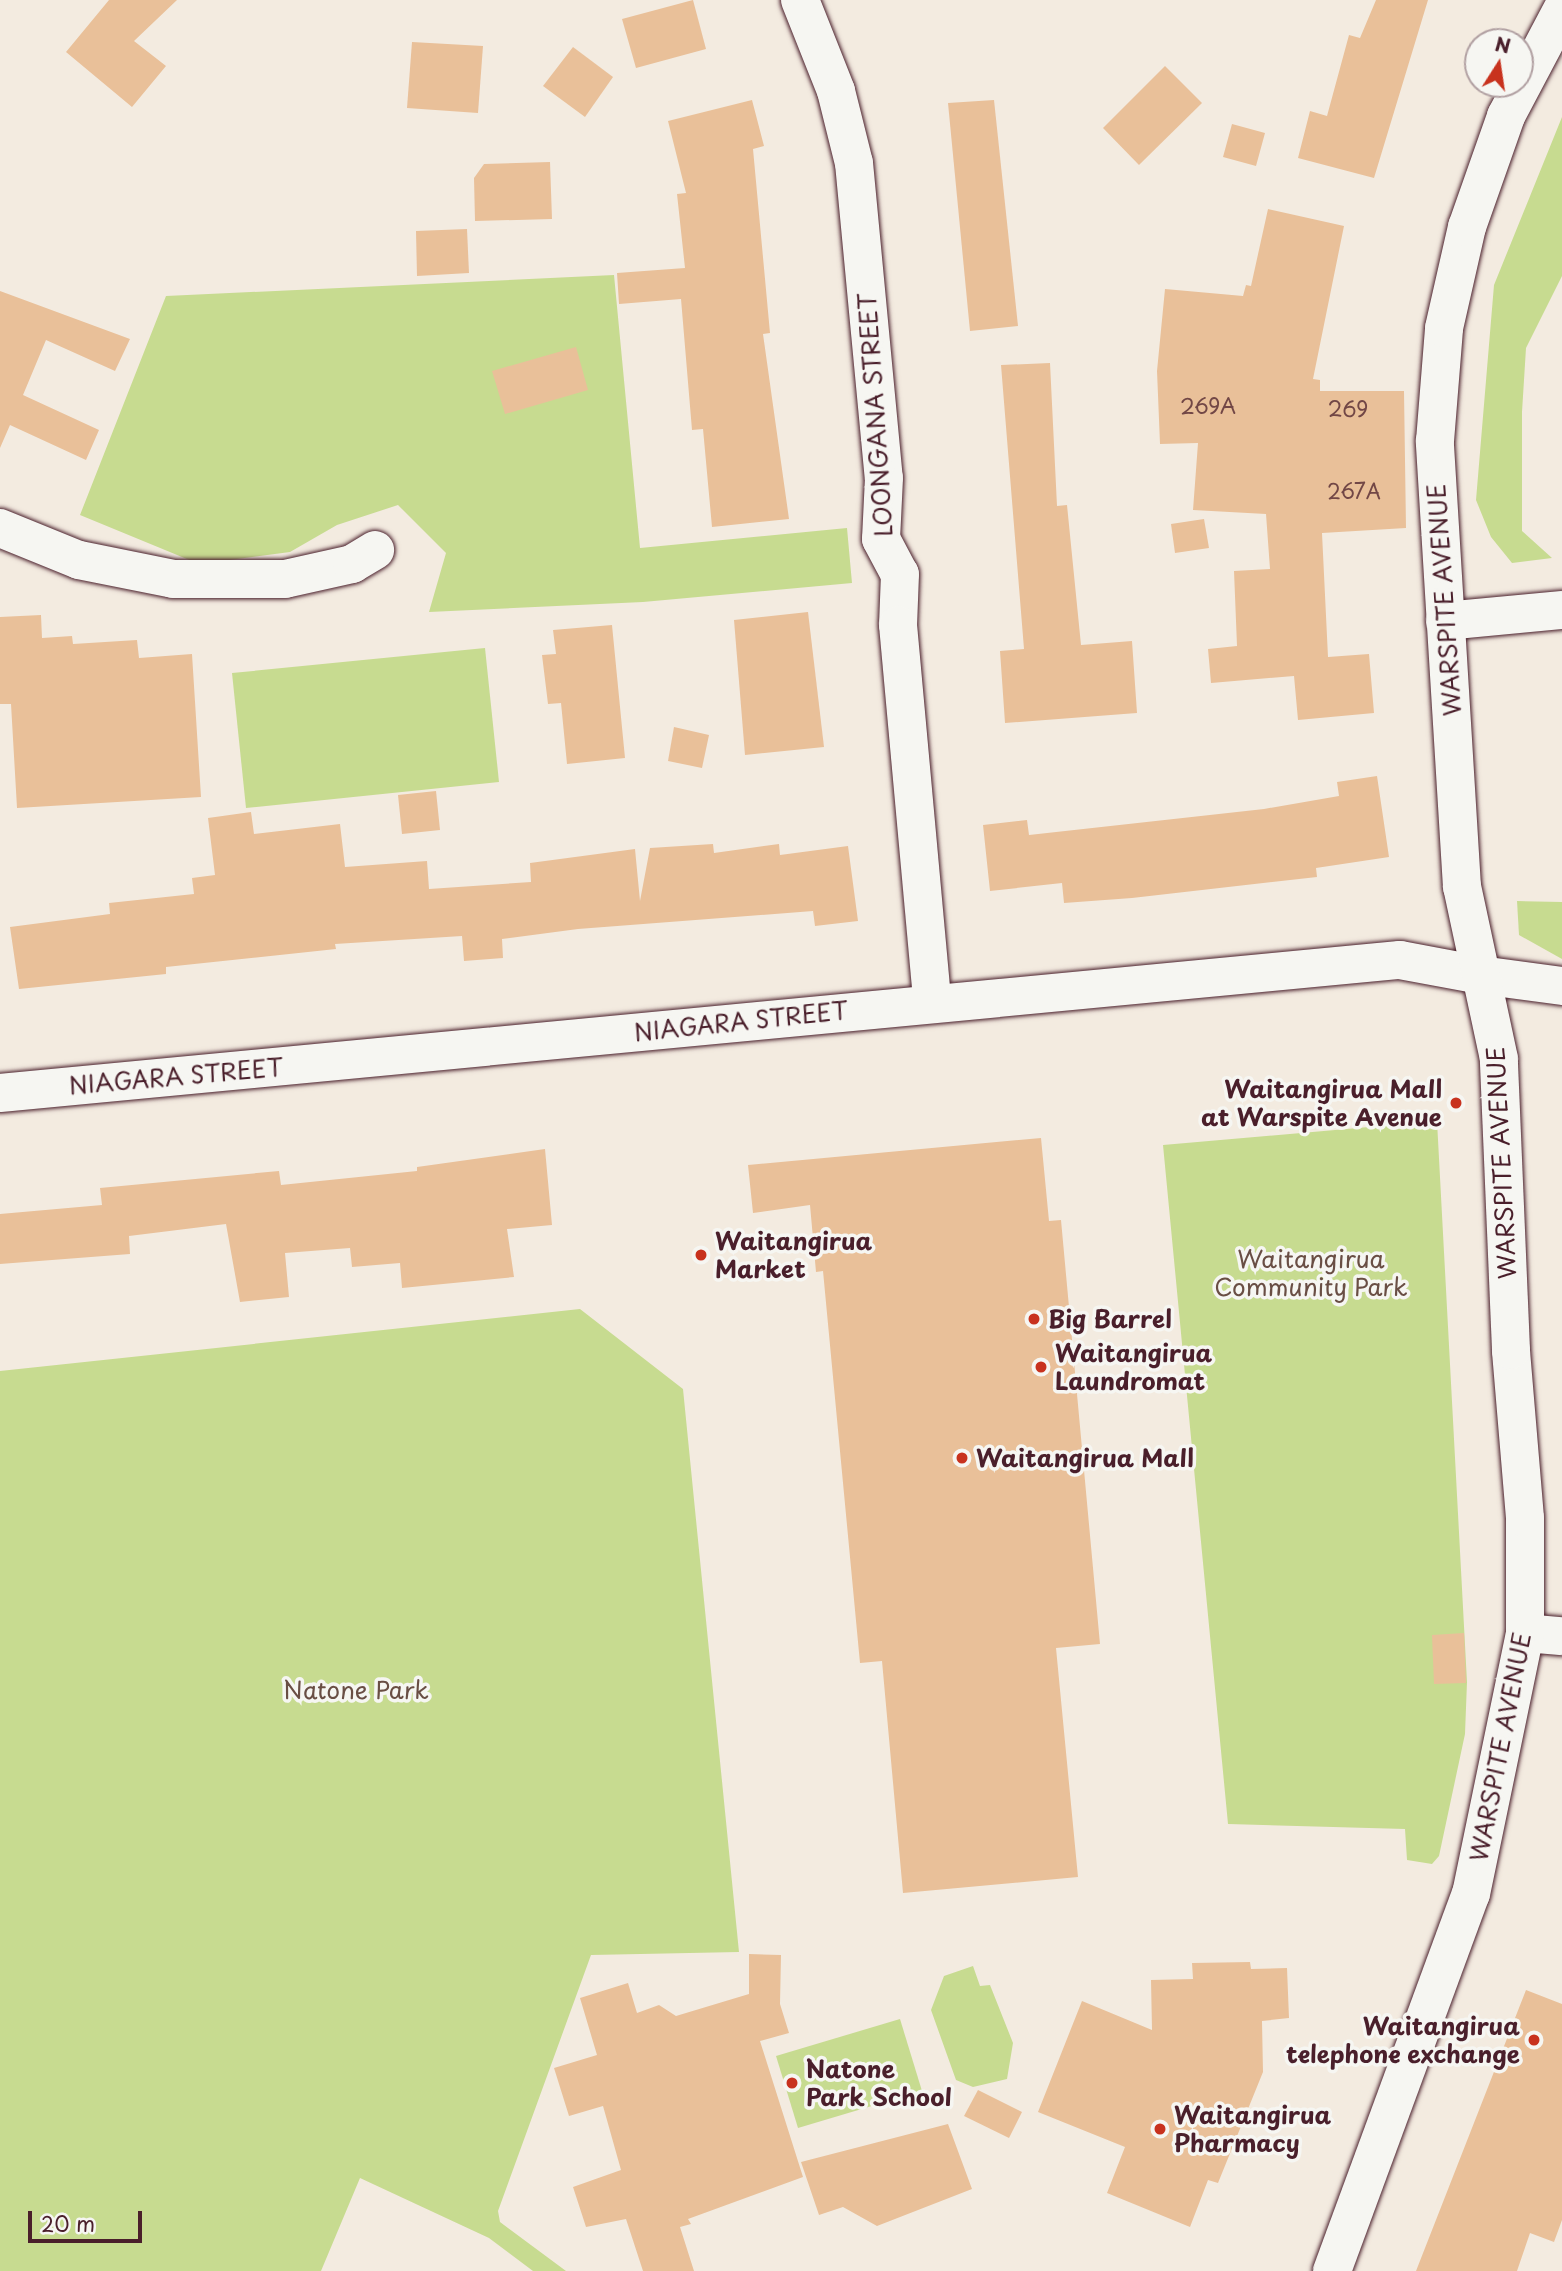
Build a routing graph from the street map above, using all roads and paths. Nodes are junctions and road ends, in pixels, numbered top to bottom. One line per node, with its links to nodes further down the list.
1 (800, 0): 9 (street, LOONGANA STREET)
2 (1562, 10): 6 (street, WARSPITE AVENUE)
3 (0, 528): 4 (street)
4 (375, 550)
5 (1562, 610): 6 (street)
6 (1446, 621): 7 (street, WARSPITE AVENUE)
7 (1480, 975): 8 (street, NIAGARA STREET); 9 (street, NIAGARA STREET); 11 (street, WARSPITE AVENUE)
8 (1562, 986)
9 (932, 1001): 10 (street, NIAGARA STREET)
10 (0, 1093)
11 (1525, 1633): 12 (street); 13 (street, WARSPITE AVENUE)
12 (1562, 1636)
13 (1332, 2271)

